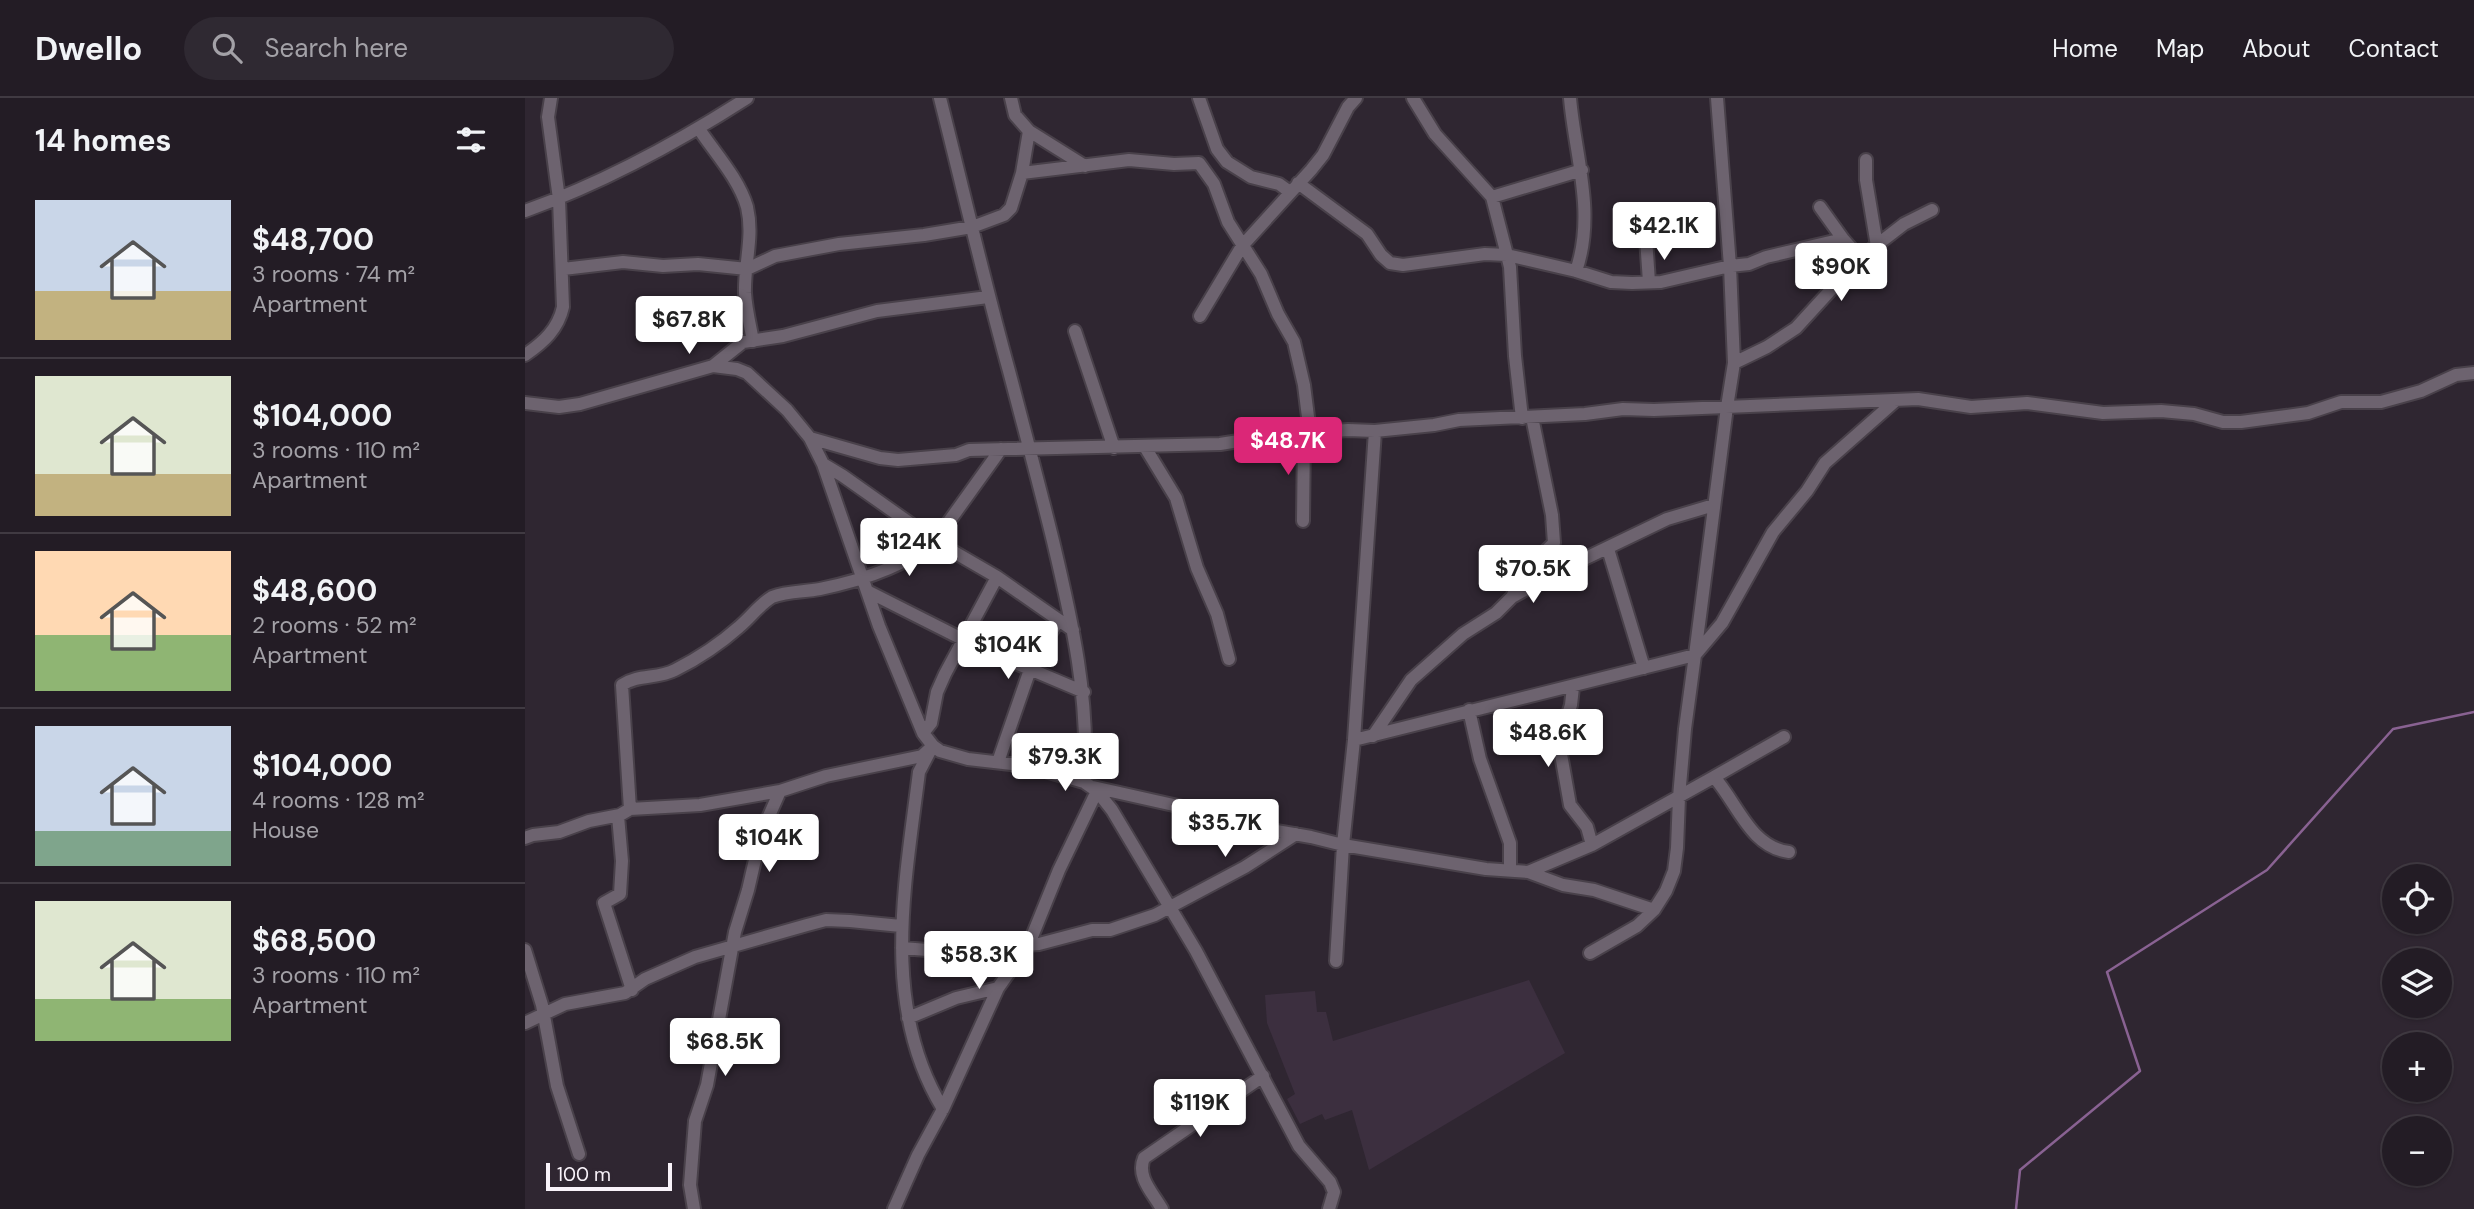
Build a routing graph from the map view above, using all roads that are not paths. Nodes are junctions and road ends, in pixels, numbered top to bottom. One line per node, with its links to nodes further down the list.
1 (551, 98): 20 (street)
2 (747, 98): 10 (street)
3 (940, 98): 24 (street)
4 (1011, 98): 11 (street)
5 (1199, 98): 12 (street)
6 (1356, 98): 18 (street)
7 (1413, 98): 19 (street)
8 (1570, 98): 16 (street)
9 (1719, 99): 31 (street)
10 (699, 129): 20 (street); 33 (street)
11 (1029, 131): 15 (street); 17 (street)
12 (1217, 149): 14 (street); 18 (street)
13 (1866, 160): 28 (street)
14 (1194, 163): 15 (street); 27 (street)
15 (1085, 166): 17 (street)
16 (1582, 170): 19 (street); 34 (street)
17 (1022, 173): 24 (street)
18 (1294, 188): 27 (street); 29 (street)
19 (1492, 197): 29 (street)
20 (559, 199): 23 (street); 32 (street)
21 (1820, 207): 26 (street)
22 (1932, 210): 28 (street)
23 (525, 211)
24 (972, 226): 33 (street); 36 (street)
25 (1664, 230): 35 (street)
26 (1843, 239): 30 (street); 31 (street)
27 (1242, 246): 37 (street); 49 (street)
28 (1877, 246): 30 (street)
29 (1507, 255): 34 (street); 47 (street)
30 (1860, 258): 41 (street)
31 (1730, 266): 35 (street); 41 (street)
32 (563, 269): 33 (street); 40 (street)
33 (747, 269): 39 (street)
34 (1576, 271): 35 (street)
35 (1649, 282)
36 (988, 297): 39 (street); 54 (street)
37 (1200, 316)
38 (1075, 331): 52 (street)
39 (753, 341): 42 (street)
40 (525, 355)
41 (1734, 363): 46 (street)
42 (713, 366): 45 (street); 50 (street)
43 (2474, 373): 44 (street)
44 (1894, 402): 46 (street); 67 (street)
45 (525, 403)
46 (1727, 407): 47 (street); 56 (street)
47 (1527, 417): 48 (street); 63 (street)
48 (1375, 431): 49 (street); 77 (street)
49 (1307, 434): 51 (street); 57 (street)
50 (810, 438): 53 (street); 55 (street)
51 (1145, 447): 52 (street); 68 (street)
52 (1114, 448): 54 (street)
53 (1001, 449): 54 (street); 58 (street)
54 (1030, 449): 65 (street)
55 (823, 464): 58 (street); 60 (street)
56 (1714, 505): 59 (street); 67 (street)
57 (1303, 521)
58 (935, 541): 60 (street); 61 (street)
59 (1608, 549): 63 (street); 69 (street)
60 (862, 577): 62 (street); 84 (street)
61 (997, 577): 64 (street); 66 (street)
62 (866, 591): 66 (street); 74 (street)
63 (1512, 597): 75 (street)
64 (1059, 620): 65 (street); 70 (street)
65 (1073, 630): 72 (street)
66 (965, 639): 70 (street); 74 (street)
67 (1695, 654): 69 (street); 83 (street)
68 (1229, 659)
69 (1644, 668): 71 (street)
70 (1029, 670): 72 (street); 79 (street)
71 (1573, 687): 73 (street); 89 (street)
72 (1084, 692): 81 (street)
73 (1469, 710): 75 (street); 91 (street)
74 (923, 733): 78 (street)
75 (1373, 736): 77 (street)
76 (1784, 737): 80 (street)
77 (1354, 740): 88 (street)
78 (933, 746): 79 (street); 82 (street); 95 (street)
79 (997, 762): 81 (street)
80 (1714, 776): 83 (street); 90 (street)
81 (1091, 787): 86 (street); 93 (street); 96 (street)
82 (780, 791): 84 (street); 97 (street)
83 (1679, 797): 89 (street); 94 (street)
84 (630, 809): 85 (street)
85 (618, 816): 87 (street); 103 (street)
86 (1296, 834): 88 (street); 93 (street)
87 (525, 838)
88 (1343, 845): 91 (street); 101 (street)
89 (1592, 845): 92 (street)
90 (1789, 852)
91 (1510, 871): 92 (street)
92 (1528, 872): 94 (street)
93 (1169, 907): 96 (street); 107 (street)
94 (1654, 910): 100 (street)
95 (901, 926): 97 (street); 98 (street)
96 (1029, 944): 98 (street); 102 (street)
97 (732, 947): 103 (street); 110 (street)
98 (902, 948): 105 (street)
99 (525, 950): 104 (street)
100 (1590, 953)
101 (1336, 961)
102 (998, 988): 105 (street); 108 (street)
103 (632, 990): 104 (street)
104 (544, 1015): 106 (street); 109 (street)
105 (908, 1018): 108 (street)
106 (525, 1023)
107 (1263, 1076): 112 (street); 113 (street)
108 (943, 1109): 111 (street)
109 (579, 1154)
110 (694, 1209)
111 (894, 1209)
112 (1162, 1209)
113 (1329, 1209)

